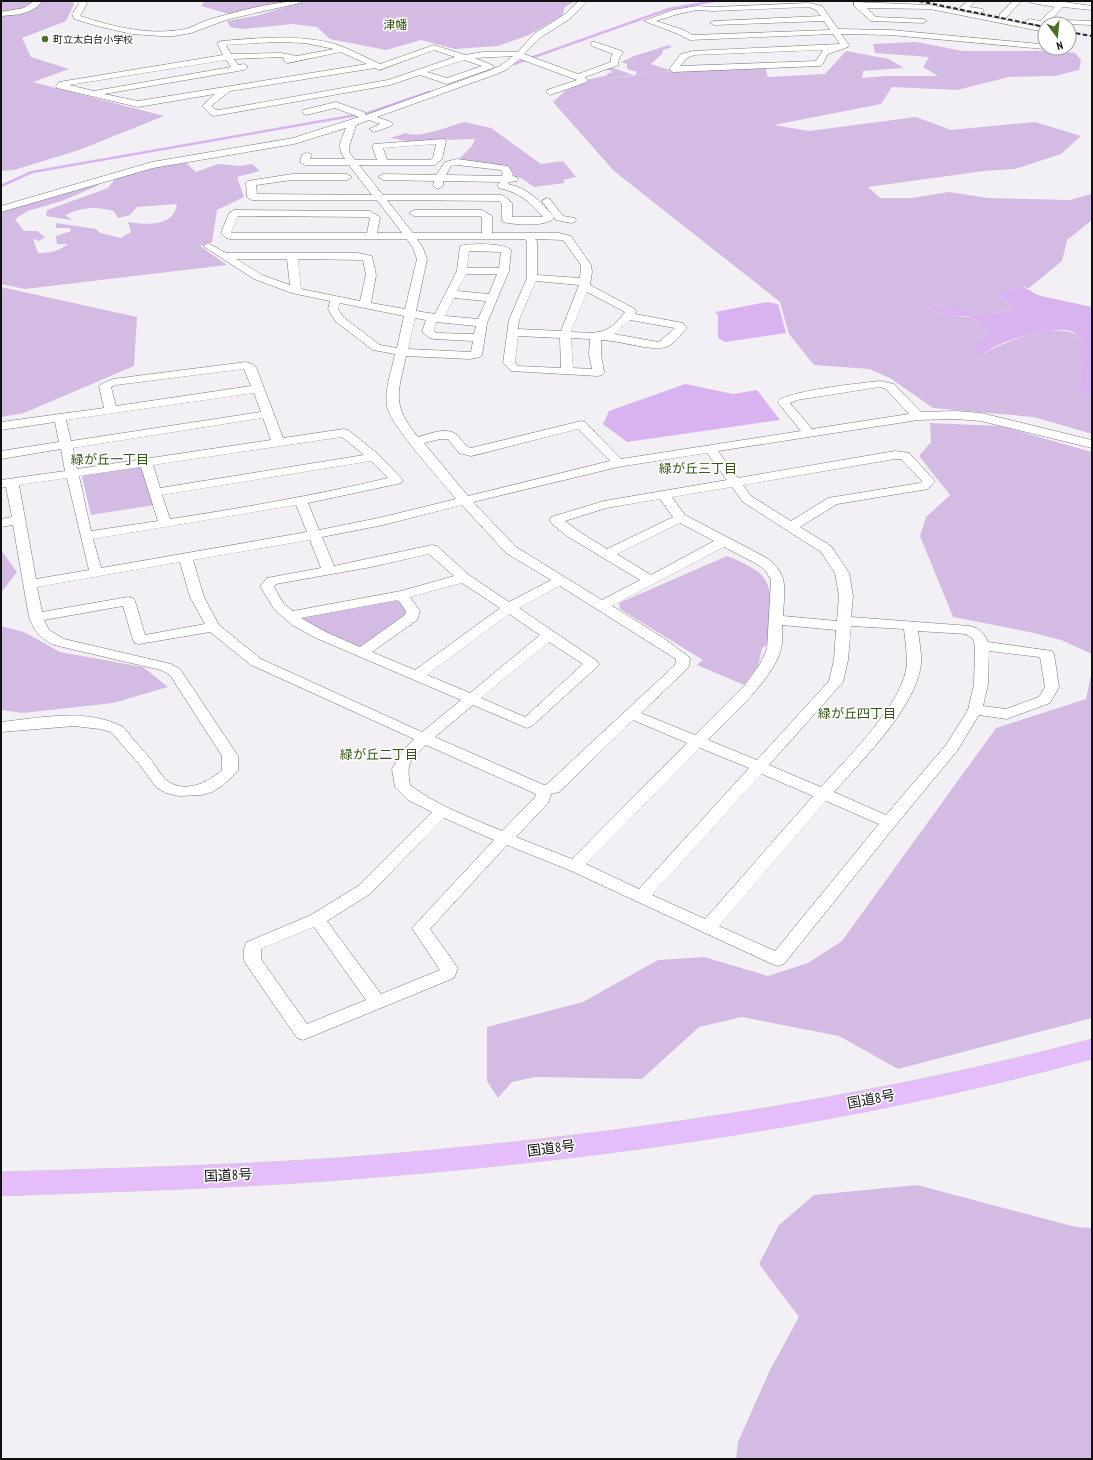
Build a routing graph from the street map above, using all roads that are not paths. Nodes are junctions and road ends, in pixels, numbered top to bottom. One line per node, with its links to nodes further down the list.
1 (38, 1): 14 (street)
2 (82, 1): 3 (street)
3 (300, 1)
4 (583, 1): 30 (street)
5 (852, 1): 11 (street)
6 (1017, 1): 15 (street)
7 (1032, 1): 9 (street)
8 (967, 2): 15 (street)
9 (1056, 3): 13 (street); 15 (street)
10 (698, 4): 16 (street); 19 (street); 24 (street)
11 (861, 6): 12 (street); 17 (street)
12 (924, 7): 17 (street); 21 (street)
13 (1092, 8)
14 (1, 14)
15 (1004, 16)
16 (827, 18): 19 (street); 22 (street)
17 (923, 20): 23 (street)
18 (1077, 22): 20 (street)
19 (714, 23): 24 (street)
20 (1092, 23)
21 (1037, 29)
22 (835, 31): 23 (street); 24 (street); 27 (street)
23 (924, 35): 26 (street)
24 (723, 37): 29 (street)
25 (595, 44): 37 (street)
26 (1037, 46)
27 (841, 47): 29 (street); 29 (street)
28 (343, 50): 31 (street); 32 (street); 34 (street)
29 (732, 51)
30 (523, 56): 33 (street); 37 (street); 42 (street)
31 (228, 57): 32 (street); 35 (street); 40 (street)
32 (296, 58): 35 (street)
33 (463, 58): 34 (street); 36 (street); 36 (street)
34 (377, 66): 36 (street); 38 (street)
35 (236, 68): 40 (street)
36 (420, 72): 38 (street)
37 (578, 77): 39 (street)
38 (227, 89): 40 (street)
39 (550, 92)
40 (90, 93)
41 (306, 112): 42 (street)
42 (361, 117): 43 (street); 45 (street); 57 (street)
43 (374, 129)
44 (307, 155): 45 (street)
45 (352, 162): 46 (street); 53 (street)
46 (383, 162): 46 (street)
47 (347, 177): 52 (street)
48 (383, 177): 49 (street)
49 (401, 178): 50 (street); 54 (street)
50 (439, 178): 51 (street); 51 (street); 55 (street)
51 (504, 182): 56 (street); 56 (street); 59 (street)
52 (325, 187): 52 (street); 53 (street)
53 (380, 198): 54 (street); 63 (street)
54 (396, 198): 55 (street)
55 (436, 198): 56 (street)
56 (501, 198)
57 (1, 209)
58 (414, 213): 60 (street)
59 (571, 220)
60 (429, 224): 63 (street); 64 (street); 64 (street)
61 (310, 225): 61 (street); 62 (street); 62 (street)
62 (372, 236): 63 (street)
63 (410, 236): 80 (street)
64 (487, 236): 65 (street)
65 (528, 236): 72 (street); 74 (street)
66 (208, 246): 67 (street)
67 (223, 256): 68 (street); 73 (street)
68 (261, 256): 69 (street); 73 (street)
69 (292, 256): 75 (street); 79 (street)
70 (462, 271): 71 (street); 71 (street); 76 (street)
71 (504, 271): 77 (street)
72 (532, 278): 74 (street); 84 (street)
73 (263, 279): 75 (street)
74 (585, 284): 81 (street); 85 (street)
75 (296, 291): 78 (street)
76 (450, 294): 77 (street); 82 (street)
77 (493, 298): 83 (street)
78 (338, 299): 79 (street); 88 (street)
79 (365, 304): 80 (street)
80 (411, 314): 82 (street); 88 (street)
81 (628, 316): 86 (street); 86 (street)
82 (435, 318): 83 (street); 87 (street)
83 (482, 323): 87 (street)
84 (512, 332): 85 (street); 89 (street)
85 (565, 334): 86 (street); 89 (street)
86 (602, 337): 89 (street)
87 (479, 338): 88 (street)
88 (402, 352): 98 (street)
89 (567, 371)
90 (258, 389): 91 (street); 91 (street); 92 (street)
91 (111, 410): 94 (street)
92 (268, 414): 97 (street); 100 (street)
93 (918, 416): 96 (street); 96 (street); 99 (street)
94 (60, 418): 95 (street); 100 (street)
95 (1, 426)
96 (809, 433): 101 (street)
97 (278, 442): 103 (street); 104 (street)
98 (415, 442): 105 (street); 111 (street)
99 (1092, 444)
100 (66, 445): 102 (street); 106 (street)
101 (710, 448): 105 (street); 107 (street)
102 (1, 455)
103 (374, 457): 109 (street); 112 (street)
104 (146, 462): 106 (street); 109 (street)
105 (618, 463): 111 (street)
106 (72, 474): 108 (street); 119 (street)
107 (734, 482): 110 (street); 117 (street); 117 (street)
108 (7, 484): 114 (street)
109 (156, 492): 116 (street)
110 (664, 495): 113 (street); 121 (street)
111 (464, 500): 118 (street); 126 (street)
112 (302, 501): 116 (street); 118 (street)
113 (680, 518): 120 (street); 121 (street)
114 (18, 520): 115 (street); 128 (street)
115 (1, 523)
116 (165, 524): 119 (street)
117 (790, 527): 135 (street)
118 (315, 535): 122 (street); 123 (street)
119 (86, 536): 124 (street)
120 (725, 541): 127 (street); 134 (street)
121 (607, 554): 127 (street)
122 (185, 557): 124 (street); 137 (street)
123 (329, 571): 125 (street); 133 (street)
124 (96, 572): 128 (street)
125 (464, 578): 129 (street); 131 (street)
126 (561, 580): 130 (street); 131 (street)
127 (651, 581): 130 (street)
128 (30, 584): 132 (street)
129 (402, 595): 133 (street); 140 (street)
130 (602, 606): 144 (street)
131 (509, 608): 138 (street); 141 (street)
132 (36, 617): 137 (street); 145 (street)
133 (293, 617): 140 (street)
134 (776, 620): 135 (street); 147 (street)
135 (844, 624): 136 (street); 148 (street)
136 (911, 626): 139 (street); 150 (street)
137 (212, 627): 146 (street)
138 (550, 635): 142 (street); 142 (street)
139 (982, 646): 143 (street); 143 (street)
140 (362, 652): 141 (street)
141 (417, 675): 142 (street)
142 (472, 699): 146 (street)
143 (975, 710): 152 (street)
144 (631, 714): 147 (street); 149 (street)
145 (1, 727)
146 (424, 738): 149 (street); 151 (street)
147 (698, 741): 148 (street); 154 (street)
148 (760, 767): 150 (street); 155 (street)
149 (544, 791): 153 (street)
150 (824, 794): 152 (street); 157 (street)
151 (442, 811): 153 (street); 156 (street)
152 (889, 822): 157 (street)
153 (504, 838): 154 (street); 158 (street)
154 (575, 866): 155 (street)
155 (641, 897): 157 (street)
156 (317, 920): 158 (street); 158 (street)
157 (708, 928)
158 (378, 1003)
159 (1092, 1049): 160 (highway, 国道8号)
160 (1, 1184)

